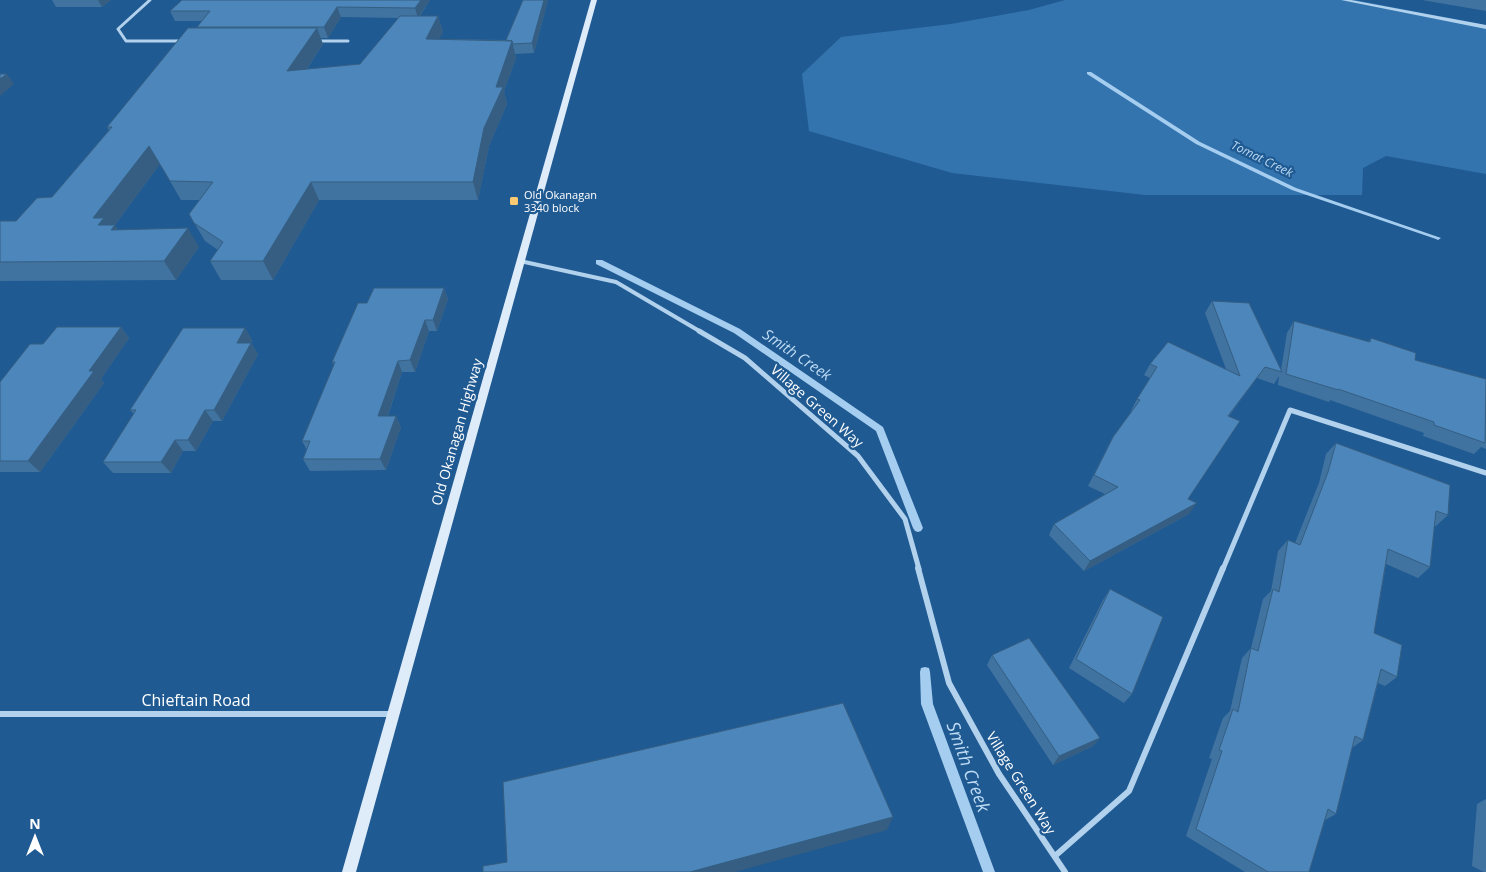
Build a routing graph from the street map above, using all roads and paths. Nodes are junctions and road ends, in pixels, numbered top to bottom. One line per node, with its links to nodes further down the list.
1 (150, 0): 5 (street)
2 (594, 0): 8 (main road, Old Okanagan Highway)
3 (1343, 0): 4 (street)
4 (1486, 27)
5 (184, 41)
6 (310, 41): 7 (street)
7 (348, 41)
8 (519, 261): 11 (main road, Old Okanagan Highway); 12 (street, Village Green Way)
9 (1486, 473): 12 (street)
10 (0, 714): 11 (street, Chieftain Road)
11 (393, 714): 13 (main road, Old Okanagan Highway)
12 (1055, 856): 14 (street, Village Green Way)
13 (349, 872)
14 (1065, 872)

